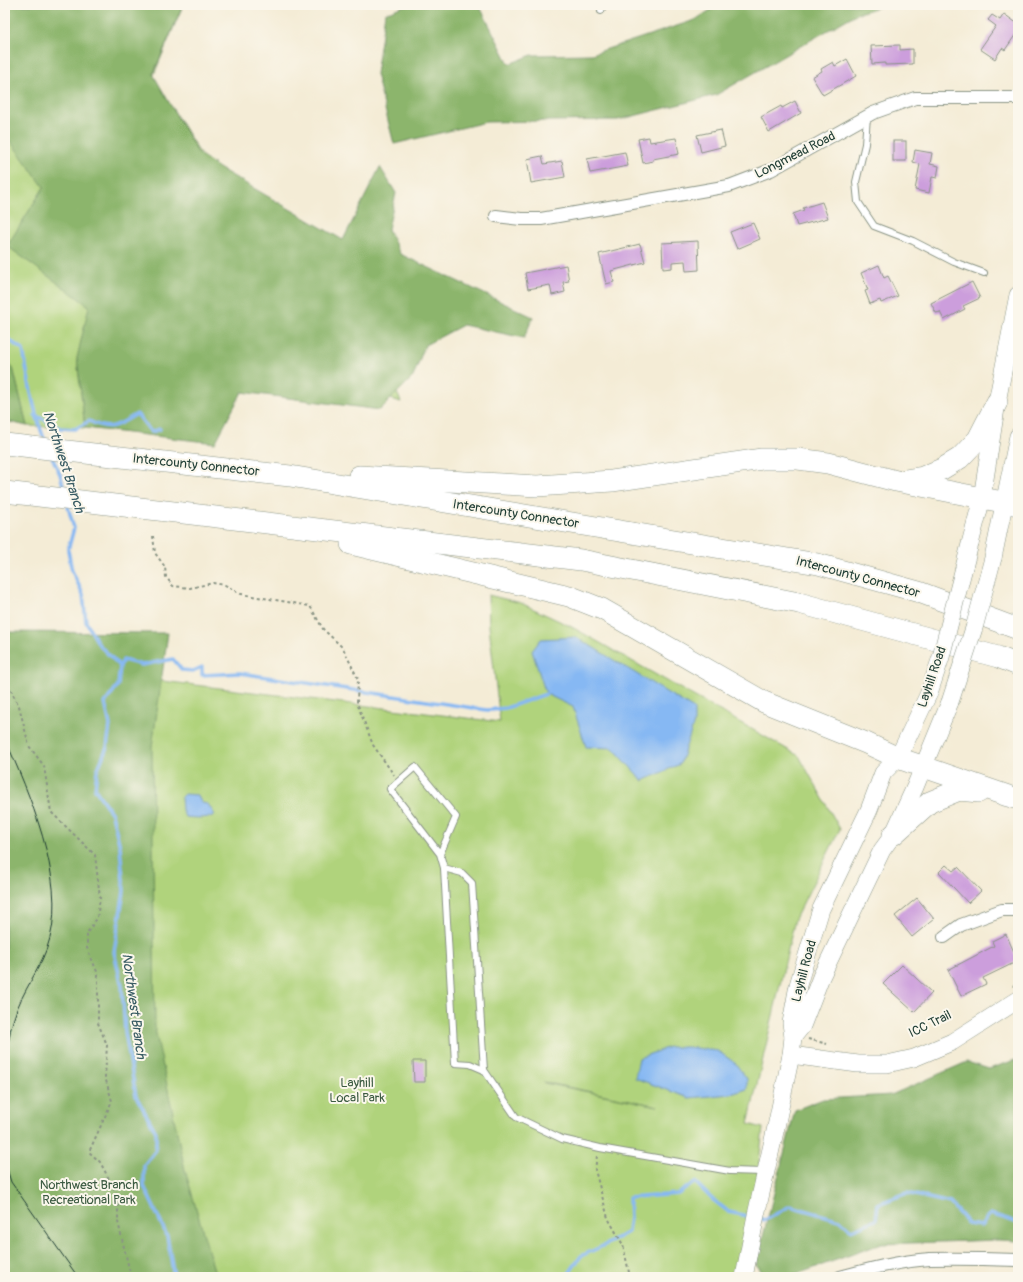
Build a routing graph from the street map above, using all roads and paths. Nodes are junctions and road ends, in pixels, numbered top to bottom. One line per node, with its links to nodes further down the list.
1 (1018, 98): 2 (street, Longmead Road)
2 (867, 116): 3 (street, Longmead Road); 4 (lane)
3 (496, 216)
4 (984, 273)
5 (1018, 295): 6 (main road, Layhill Road)
6 (997, 402): 10 (highway); 12 (main road, Layhill Road)
7 (1018, 436): 13 (main road, Layhill Road)
8 (5, 444): 9 (highway, Intercounty Connector)
9 (290, 476): 10 (highway); 16 (highway, Intercounty Connector)
10 (896, 481): 12 (highway)
11 (5, 492): 14 (highway)
12 (982, 498): 13 (highway); 19 (main road, Layhill Road, bridge)
13 (1011, 503): 20 (main road, Layhill Road, bridge)
14 (258, 522): 17 (highway); 19 (highway)
15 (154, 536): 21 (path)
16 (1018, 629)
17 (1018, 665)
18 (5, 679): 36 (path)
19 (898, 758): 20 (highway); 30 (main road, Layhill Road)
20 (924, 767): 22 (highway); 23 (main road, Layhill Road)
21 (390, 770)
22 (1013, 798): 23 (highway)
23 (893, 835): 30 (main road, Layhill Road)
24 (440, 854): 24 (lane); 25 (lane)
25 (444, 868): 32 (lane); 32 (lane)
26 (1018, 910): 27 (street)
27 (944, 937)
28 (1018, 982): 29 (path)
29 (1015, 993): 31 (main road)
30 (793, 1037): 31 (main road, Layhill Road)
31 (791, 1055): 34 (main road, Layhill Road)
32 (484, 1070): 33 (lane)
33 (598, 1147): 34 (lane); 37 (path)
34 (766, 1172): 38 (main road, Layhill Road)
35 (1018, 1260): 39 (street)
36 (131, 1277)
37 (630, 1277)
38 (744, 1277)
39 (840, 1277)

